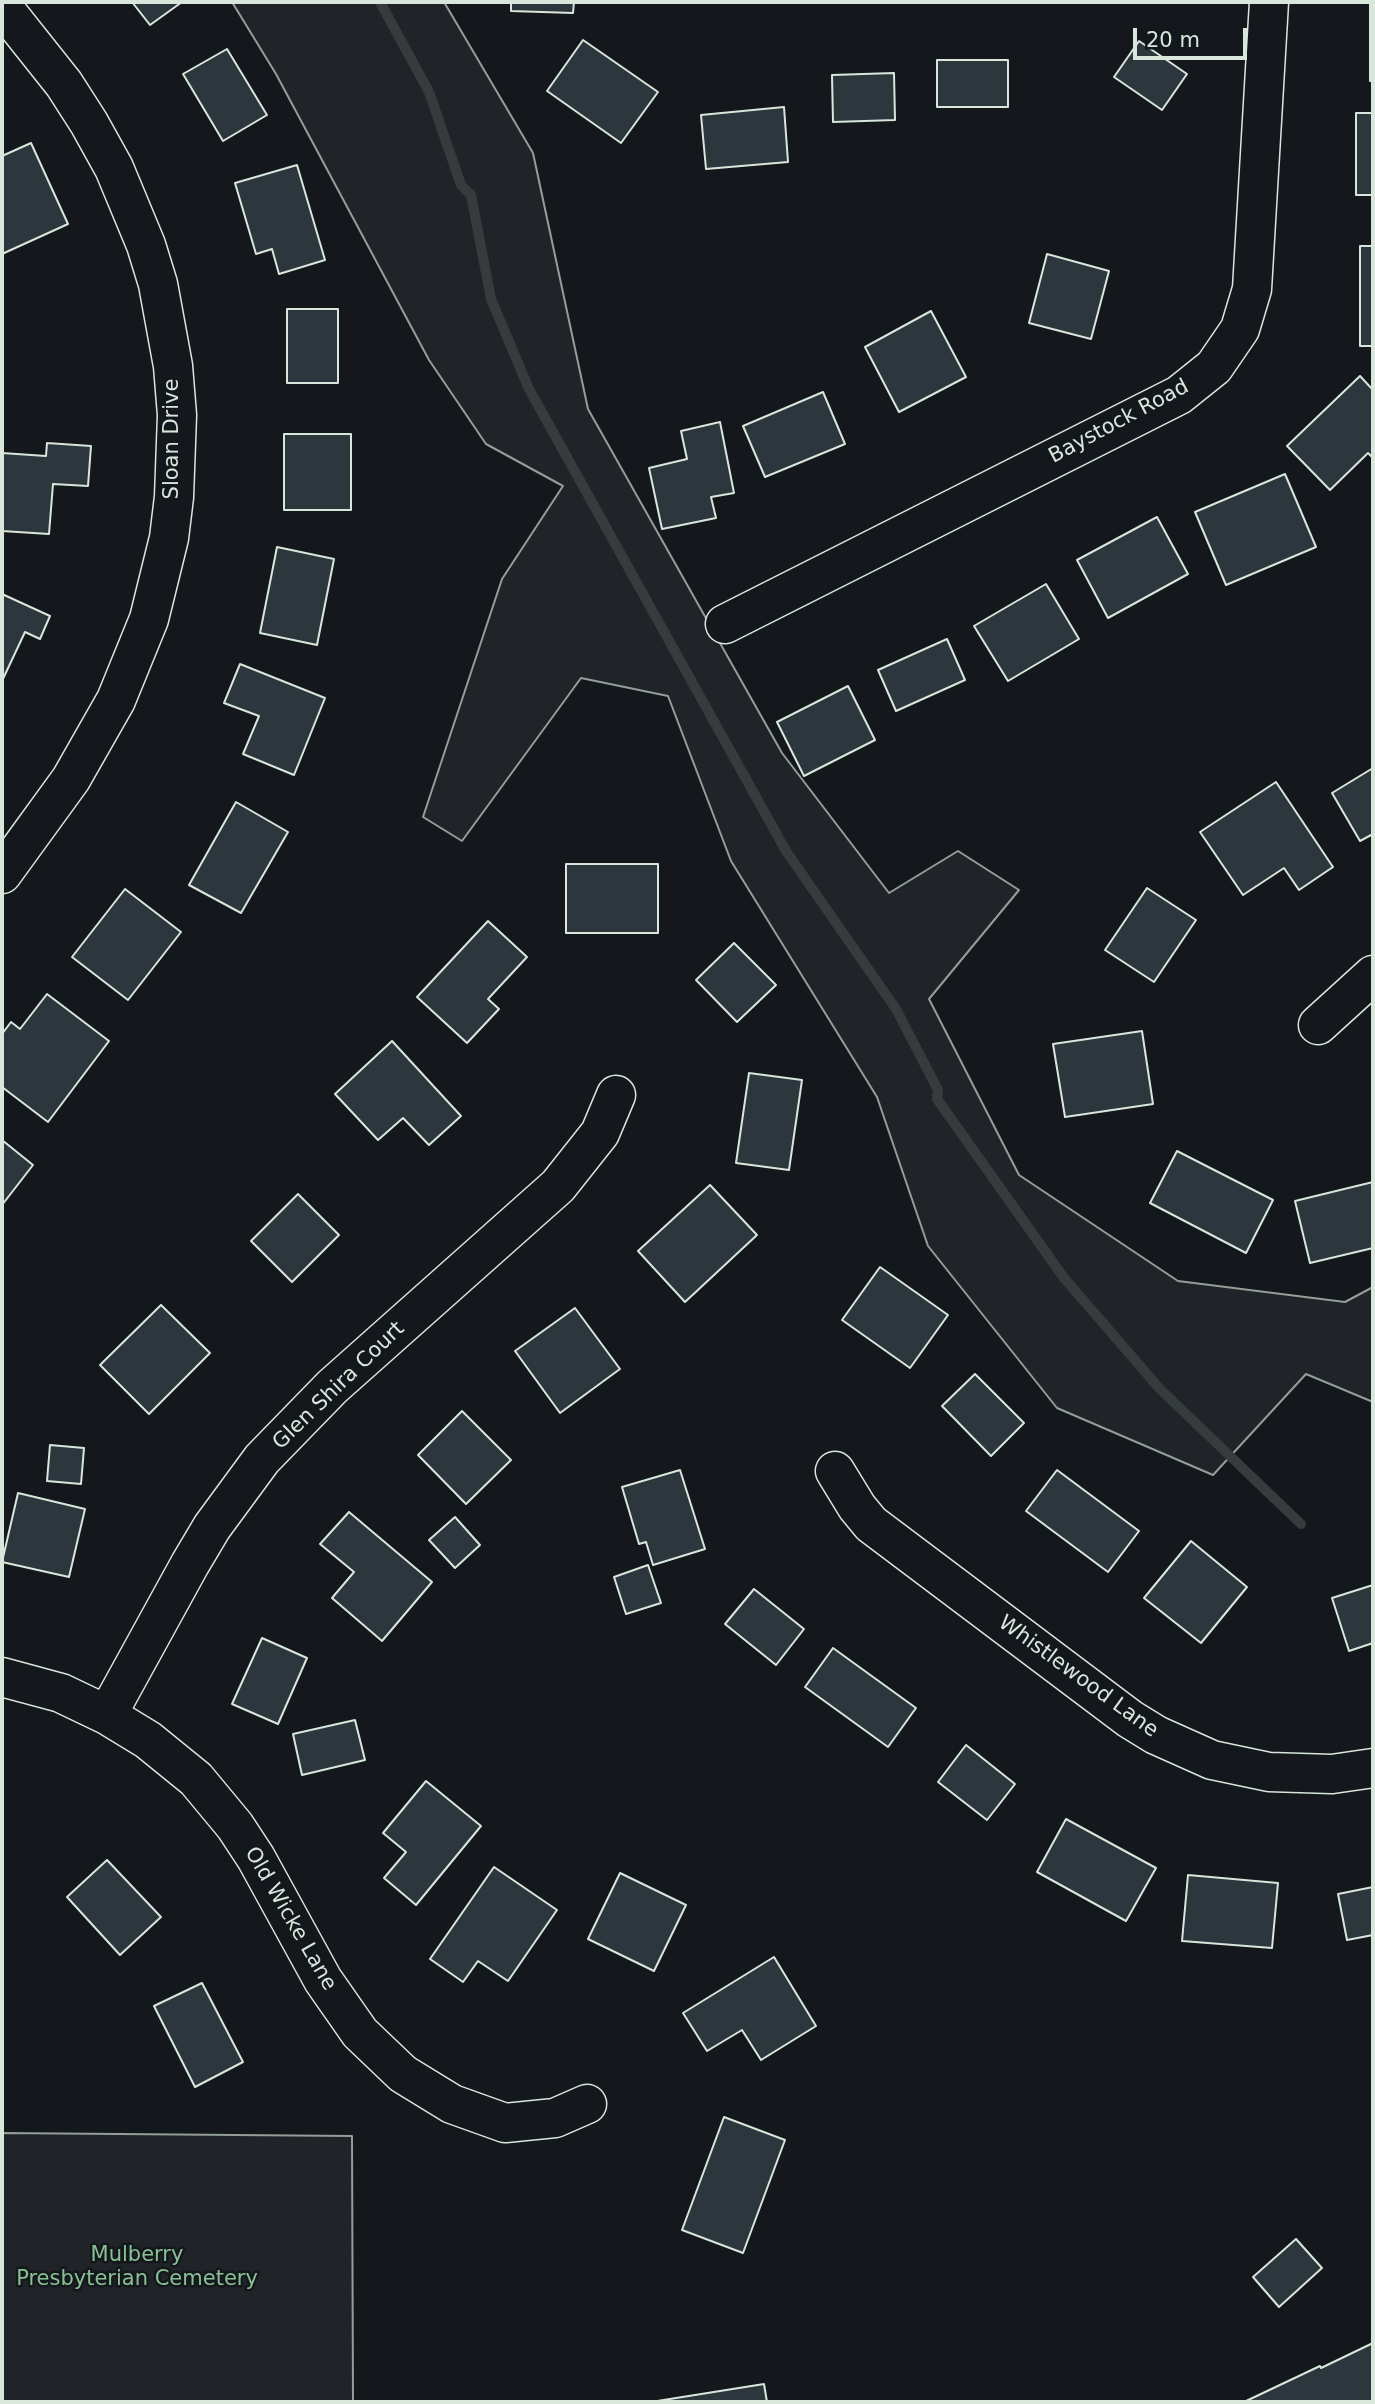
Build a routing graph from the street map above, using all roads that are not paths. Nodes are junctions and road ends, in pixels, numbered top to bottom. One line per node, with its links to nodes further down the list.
1 (1269, 2): 3 (street, Baystock Road)
2 (4, 11): 4 (street, Sloan Drive)
3 (725, 624)
4 (2, 874)
5 (1373, 975): 6 (street)
6 (1318, 1025)
7 (616, 1095): 10 (street, Glen Shira Court)
8 (835, 1471): 11 (street, Whistlewood Lane)
9 (2, 1677): 10 (street, Old Wicke Lane)
10 (107, 1715): 12 (street, Old Wicke Lane)
11 (1373, 1768)
12 (587, 2104)

